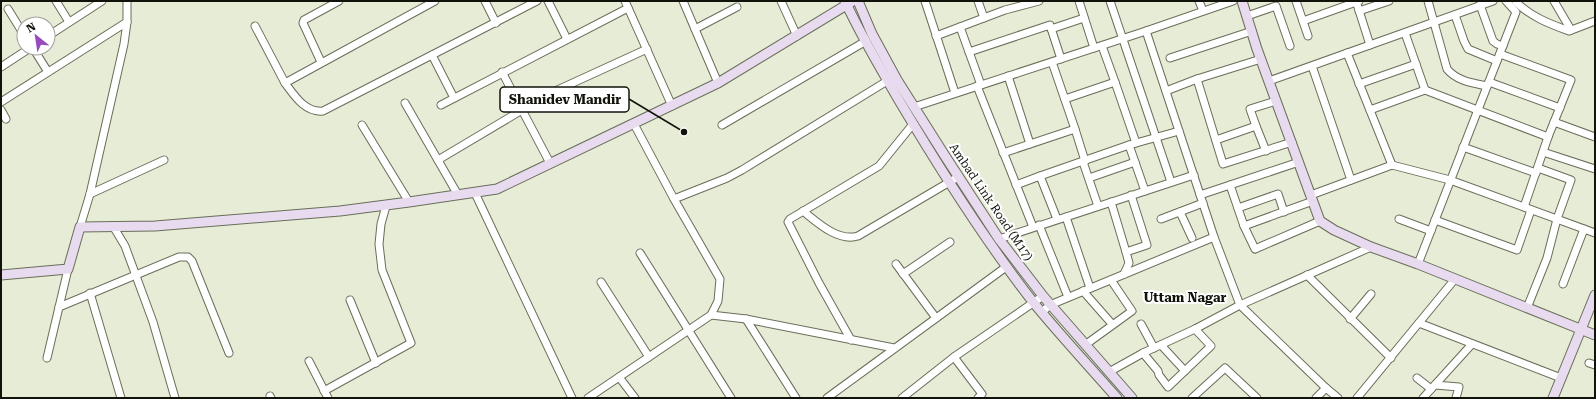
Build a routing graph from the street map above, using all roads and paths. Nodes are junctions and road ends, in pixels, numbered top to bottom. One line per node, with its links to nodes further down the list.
1 (56, 1): 44 (street)
2 (102, 1): 44 (street)
3 (127, 1): 45 (street)
4 (339, 1): 79 (street)
5 (435, 1): 29 (street)
6 (485, 1): 47 (street)
7 (537, 1): 47 (street)
8 (548, 1): 60 (street)
9 (684, 1): 51 (street)
10 (781, 1): 57 (street)
11 (858, 1): 87 (street, Ambad Link Road (M17))
12 (925, 1): 58 (street)
13 (978, 1): 39 (street)
14 (1039, 1): 30 (street)
15 (1079, 1): 40 (street)
16 (1199, 1): 36 (street)
17 (1233, 1): 36 (street)
18 (1242, 1): 38 (street)
19 (1296, 1): 41 (street)
20 (1357, 1): 35 (street); 41 (street)
21 (1389, 1): 35 (street)
22 (1428, 1): 46 (street)
23 (1493, 1): 32 (street)
24 (1506, 1): 66 (street)
25 (1554, 1): 52 (street)
26 (849, 2): 57 (street); 62 (street, Ambad Link Road (M17))
27 (1113, 2): 61 (street)
28 (1516, 2): 52 (street)
29 (426, 3): 79 (street)
30 (1015, 4): 39 (street)
31 (626, 5): 60 (street); 68 (street)
32 (1480, 5): 37 (street); 66 (street)
33 (737, 7): 51 (street)
34 (8, 10): 43 (street)
35 (1359, 11): 63 (street)
36 (1203, 12): 54 (street)
37 (1455, 15): 46 (street); 78 (street)
38 (1247, 16): 55 (street); 65 (street)
39 (984, 18): 49 (street)
40 (1084, 18): 50 (street); 67 (street)
41 (1303, 21): 59 (street)
42 (1595, 21): 52 (street)
43 (16, 22)
44 (69, 22): 53 (street)
45 (127, 22): 84 (street); 154 (street)
46 (1434, 22): 56 (street); 94 (street)
47 (496, 23): 72 (street)
48 (255, 26): 91 (street)
49 (960, 27): 58 (street); 69 (street)
50 (1051, 28): 69 (street); 76 (street)
51 (695, 29): 92 (street)
52 (1571, 30)
53 (56, 31)
54 (1146, 31): 61 (street); 97 (street)
55 (1252, 31): 75 (street); 77 (street)
56 (1405, 32): 63 (street); 81 (street)
57 (797, 36): 92 (street)
58 (936, 36): 99 (street)
59 (1308, 36)
60 (568, 39): 85 (street)
61 (1122, 39): 64 (street); 123 (street)
62 (866, 41): 87 (street, Ambad Link Road (M17)); 118 (street)
63 (1370, 45): 70 (street)
64 (1102, 46): 67 (street); 90 (street)
65 (1290, 46)
66 (1503, 46): 71 (street)
67 (1094, 48): 76 (street)
68 (647, 49): 98 (street); 106 (street)
69 (968, 52): 95 (street)
70 (1347, 53): 82 (street); 93 (street)
71 (1500, 54): 78 (street); 108 (street)
72 (432, 55): 91 (street); 100 (street)
73 (19, 56): 83 (street)
74 (37, 56): 84 (street)
75 (1170, 58)
76 (1061, 59): 80 (street)
77 (1261, 59): 88 (street); 89 (street)
78 (1497, 61): 94 (street)
79 (321, 62): 91 (street)
80 (1052, 62): 86 (street); 101 (street)
81 (1416, 64): 93 (street); 96 (street)
82 (1312, 66): 89 (street); 146 (street)
83 (1, 67)
84 (48, 72): 103 (street)
85 (502, 72): 100 (street); 110 (street)
86 (1008, 76): 95 (street); 127 (street)
87 (891, 78): 107 (street, Ambad Link Road (M17)); 116 (street, Ambad Link Road (M17)); 159 (street)
88 (1197, 80): 97 (street); 125 (street)
89 (1269, 81): 102 (street)
90 (1114, 82): 101 (street); 128 (street)
91 (285, 83)
92 (718, 83): 106 (street)
93 (1359, 84): 111 (street)
94 (1488, 84): 108 (street); 112 (street)
95 (979, 86): 99 (street); 132 (street)
96 (1425, 90): 111 (street); 112 (street)
97 (1166, 91): 121 (street)
98 (553, 92)
99 (955, 93): 107 (street)
100 (454, 98): 105 (street)
101 (1065, 100): 120 (street)
102 (1276, 101): 119 (street); 126 (street)
103 (1, 102)
104 (405, 103): 134 (street)
105 (441, 105)
106 (672, 106): 115 (street)
107 (914, 107): 143 (street, Ambad Link Road (M17))
108 (1560, 108): 114 (street)
109 (1, 110): 113 (street)
110 (522, 110): 134 (street); 138 (street)
111 (1370, 110): 139 (street)
112 (1478, 110): 122 (street); 129 (street)
113 (6, 119)
114 (1554, 122): 122 (street); 124 (street)
115 (634, 124): 138 (street); 159 (street)
116 (913, 124): 148 (street, Ambad Link Road (M17)); 167 (street)
117 (362, 125): 160 (street)
118 (722, 125)
119 (1256, 126): 125 (street); 130 (street)
120 (1075, 129): 127 (street); 135 (street)
121 (1179, 131): 123 (street); 142 (street)
122 (1548, 136): 131 (street)
123 (1156, 137): 128 (street); 149 (street)
124 (1595, 137)
125 (1216, 140): 130 (street)
126 (1292, 142): 130 (street); 137 (street)
127 (1030, 144): 132 (street)
128 (1132, 144): 135 (street); 136 (street)
129 (1463, 147): 141 (street); 147 (street)
130 (1266, 150)
131 (1543, 152): 140 (street); 141 (street)
132 (1003, 153): 150 (street)
133 (164, 160): 154 (street)
134 (438, 160): 155 (street)
135 (1084, 161): 144 (street); 145 (street)
136 (1135, 162): 145 (street); 152 (street)
137 (1299, 162): 151 (street); 158 (street)
138 (550, 163): 153 (street)
139 (1392, 165): 146 (street); 147 (street)
140 (1595, 169)
141 (1537, 170): 166 (street); 173 (street)
142 (1194, 175): 149 (street); 157 (street)
143 (958, 176): 148 (street); 185 (street, Ambad Link Road (M17))
144 (1040, 176): 150 (street); 174 (street)
145 (1089, 178): 164 (street)
146 (1351, 180): 158 (street)
147 (1450, 180): 166 (street); 175 (street)
148 (949, 182): 167 (street); 193 (street, Ambad Link Road (M17))
149 (1171, 182): 152 (street)
150 (1016, 185): 178 (street)
151 (1230, 185): 157 (street); 165 (street)
152 (1146, 191): 156 (street)
153 (475, 193): 155 (street); 253 (street)
154 (90, 194): 180 (street)
155 (458, 195): 160 (street)
156 (1131, 195): 161 (street); 189 (street)
157 (1200, 195): 162 (street)
158 (1312, 198): 169 (street); 176 (street)
159 (674, 199): 217 (street)
160 (409, 202): 163 (street)
161 (1111, 202): 164 (street); 189 (street)
162 (1203, 203): 168 (street); 184 (street)
163 (386, 206): 177 (street); 240 (street)
164 (1098, 206): 170 (street)
165 (1238, 208): 169 (street); 179 (street)
166 (1528, 209): 173 (street); 175 (street)
167 (803, 211): 228 (street)
168 (1180, 212): 171 (street); 186 (street)
169 (1284, 212): 179 (street)
170 (1066, 217): 174 (street); 204 (street)
171 (1161, 219)
172 (1399, 219): 182 (street)
173 (1557, 219): 181 (street); 215 (street)
174 (1057, 220): 178 (street)
175 (1435, 220): 182 (street)
176 (1320, 221): 179 (street); 188 (street)
177 (113, 226): 180 (street); 195 (street)
178 (1036, 226): 185 (street); 209 (street)
179 (1244, 226)
180 (80, 227): 194 (street)
181 (1584, 229): 183 (street); 203 (street)
182 (1431, 231): 192 (street)
183 (1595, 233)
184 (1214, 237): 197 (street); 213 (street)
185 (999, 238): 208 (street, Ambad Link Road (M17))
186 (1192, 238)
187 (950, 242): 196 (street)
188 (1370, 247): 192 (street); 199 (street)
189 (1126, 252): 197 (street)
190 (640, 253): 225 (street)
191 (896, 264): 196 (street)
192 (1418, 264): 200 (street)
193 (1006, 267): 211 (street, Ambad Link Road (M17)); 218 (street)
194 (68, 269): 198 (street); 214 (street)
195 (135, 274): 205 (street); 233 (street); 251 (street)
196 (903, 274): 218 (street)
197 (1124, 274): 201 (street)
198 (1, 275)
199 (1307, 276): 213 (street); 220 (street)
200 (1455, 279): 215 (street); 221 (street)
201 (1111, 280): 204 (street); 222 (street)
202 (602, 282): 235 (street)
203 (1563, 284)
204 (1086, 290): 209 (street); 222 (street)
205 (90, 293): 214 (street); 250 (street)
206 (1371, 294): 220 (street)
207 (1595, 295): 226 (street)
208 (1042, 296): 211 (street); 212 (street, Ambad Link Road (M17))
209 (1068, 297): 212 (street)
210 (350, 300): 240 (street)
211 (1034, 303): 216 (street, Ambad Link Road (M17)); 237 (street)
212 (1050, 305): 216 (street); 230 (street, Ambad Link Road (M17))
213 (1240, 305): 224 (street); 247 (street)
214 (59, 307): 236 (street)
215 (1527, 308): 226 (street)
216 (1042, 312): 261 (street, Ambad Link Road (M17))
217 (711, 315): 219 (street); 225 (street)
218 (936, 318): 232 (street)
219 (746, 319): 228 (street); 257 (street)
220 (1350, 320): 238 (street)
221 (1419, 323): 229 (street); 238 (street)
222 (1112, 324): 230 (street)
223 (1142, 324): 231 (street)
224 (1195, 329): 231 (street); 241 (street)
225 (688, 330): 235 (street); 256 (street)
226 (1580, 330): 227 (street); 245 (street)
227 (1595, 335)
228 (851, 340): 232 (street)
229 (1472, 344): 245 (street); 246 (street)
230 (1085, 345): 242 (street, Ambad Link Road (M17))
231 (1157, 347): 234 (street); 241 (street)
232 (894, 348): 258 (street)
233 (229, 353)
234 (1143, 353): 241 (street); 242 (street)
235 (648, 357): 243 (street)
236 (47, 358)
237 (954, 358): 259 (street); 260 (street)
238 (1391, 358): 266 (street)
239 (309, 361): 248 (street)
240 (376, 363): 248 (street)
241 (1186, 371)
242 (1109, 372): 249 (street, Ambad Link Road (M17))
243 (619, 377): 254 (street); 255 (street)
244 (1417, 378): 246 (street)
245 (1561, 378): 269 (street)
246 (1433, 387): 267 (street); 268 (street)
247 (1326, 388): 264 (street); 265 (street)
248 (324, 390): 252 (street)
249 (1129, 395): 261 (street)
250 (122, 398)
251 (175, 398)
252 (328, 398)
253 (572, 398)
254 (588, 398)
255 (635, 398)
256 (731, 398)
257 (796, 398)
258 (827, 398)
259 (902, 398)
260 (978, 398)
261 (1117, 398)
262 (1192, 398): 263 (street)
263 (1257, 398)
264 (1316, 398)
265 (1338, 398)
266 (1358, 398)
267 (1423, 398)
268 (1456, 398)
269 (1553, 398)

